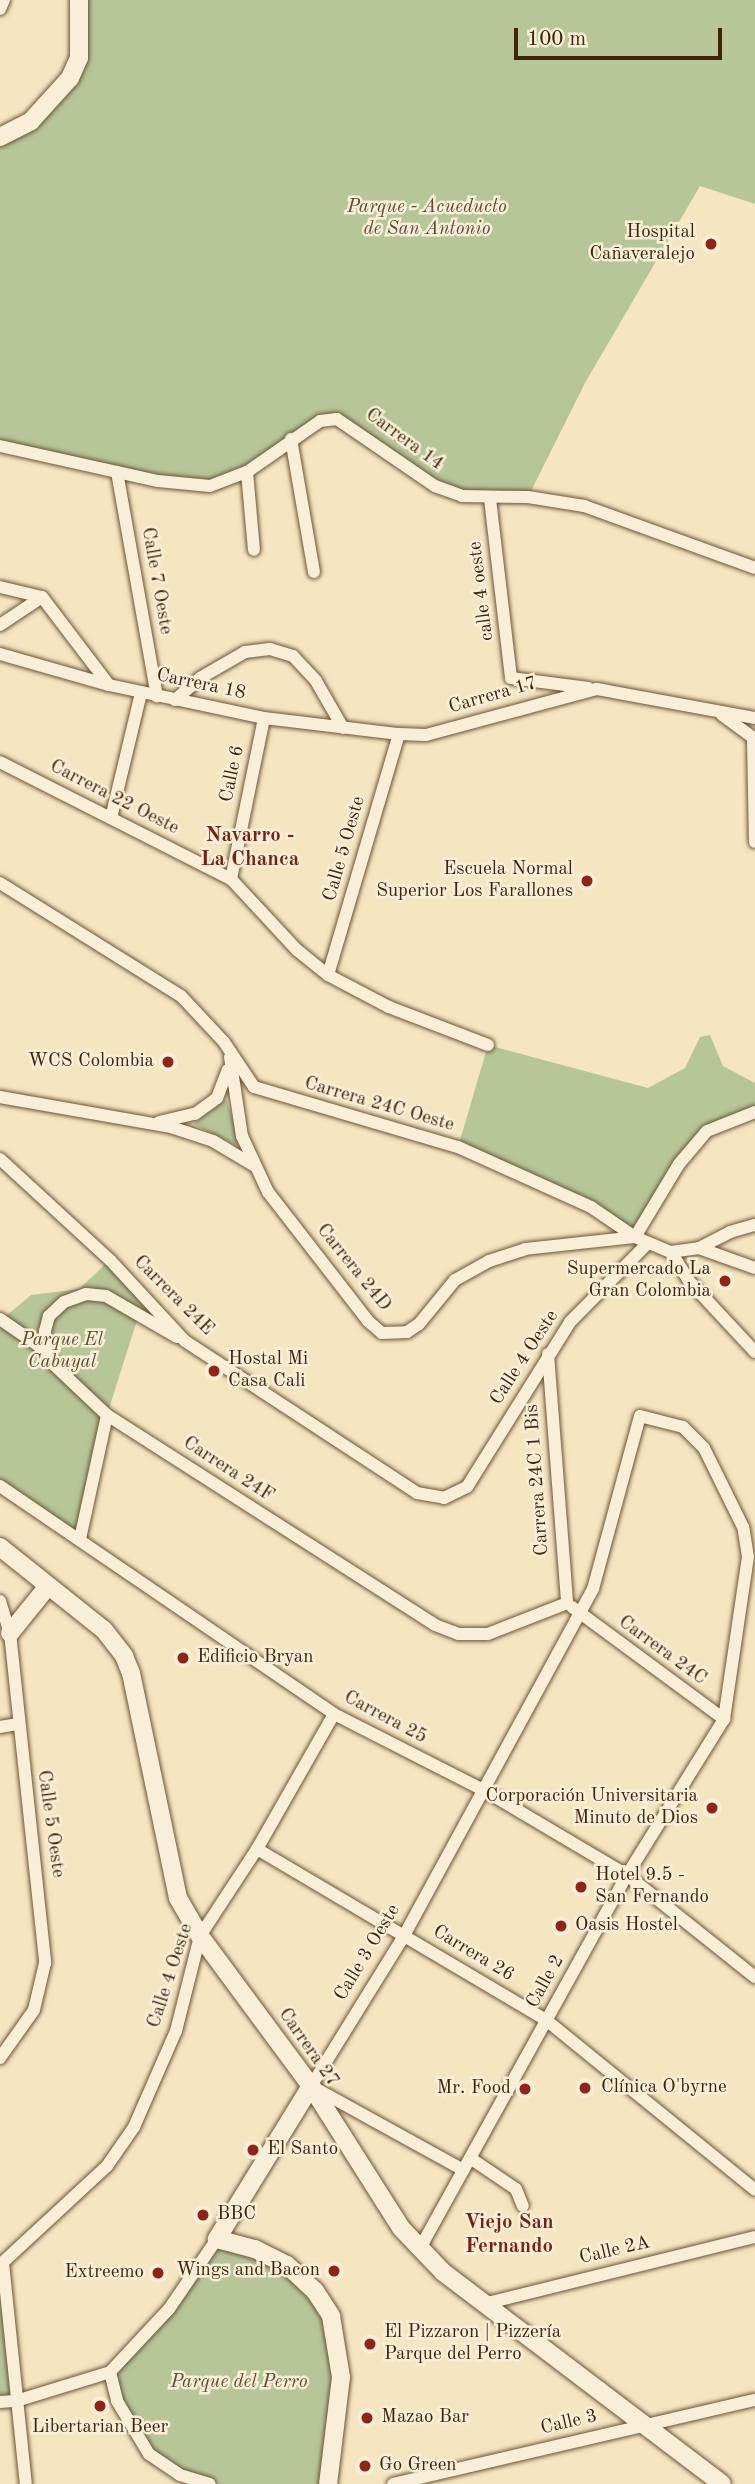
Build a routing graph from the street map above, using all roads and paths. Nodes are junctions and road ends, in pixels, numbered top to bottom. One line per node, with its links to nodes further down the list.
1 (4, 0): 3 (street)
2 (79, 0): 4 (street)
3 (0, 9)
4 (0, 137)
5 (291, 439): 8 (street, Carrera 14); 9 (street, Carrera 14); 12 (street)
6 (0, 446): 7 (street, Carrera 14)
7 (117, 472): 8 (street, Carrera 14); 21 (street, Calle 7 Oeste)
8 (247, 472): 10 (street)
9 (490, 499): 11 (street, Carrera 14); 17 (street, calle 4 oeste)
10 (254, 550)
11 (755, 568)
12 (314, 572)
13 (0, 587): 14 (street)
14 (42, 597): 15 (street); 18 (street)
15 (0, 625)
16 (0, 653): 18 (street, Carrera 18)
17 (511, 678): 19 (street, Carrera 17)
18 (109, 685): 20 (street, Carrera 18)
19 (597, 689): 23 (street, Carrera 17); 27 (street, Carrera 17)
20 (142, 693): 21 (street, Carrera 18); 30 (street)
21 (157, 696): 22 (street, Carrera 18)
22 (175, 700): 24 (street, Carrera 18); 26 (street)
23 (716, 711): 25 (street, Carrera 17); 28 (street)
24 (264, 718): 26 (street, Carrera 18); 32 (street, Calle 6)
25 (755, 718)
26 (343, 728): 27 (street, Carrera 18)
27 (399, 734): 34 (street, Calle 5 Oeste)
28 (754, 739): 31 (street)
29 (0, 762): 30 (street, Carrera 22 Oeste)
30 (111, 818): 32 (street, Carrera 22 Oeste)
31 (755, 842)
32 (231, 879): 34 (street, Carrera 22 Oeste)
33 (0, 883): 36 (street, Carrera 24C Oeste)
34 (328, 975): 35 (street, Carrera 22 Oeste)
35 (488, 1045)
36 (229, 1048): 39 (street); 41 (street, Carrera 24D); 43 (street, Carrera 24C Oeste)
37 (0, 1097): 39 (street)
38 (755, 1112): 43 (street)
39 (149, 1123): 41 (street)
40 (0, 1159): 49 (street, Carrera 24E)
41 (254, 1165): 43 (street, Carrera 24D)
42 (755, 1225): 45 (street)
43 (635, 1237): 44 (street, Carrera 24C Oeste)
44 (648, 1243): 46 (street, Carrera 24C Oeste); 52 (street, Calle 4 Oeste)
45 (699, 1248): 46 (street); 47 (street)
46 (671, 1252): 51 (street)
47 (755, 1268)
48 (0, 1319): 50 (street, Carrera 24F)
49 (185, 1341): 50 (street); 56 (street, Carrera 24E)
50 (45, 1350): 53 (street, Carrera 24F)
51 (755, 1352)
52 (548, 1354): 56 (street, Calle 4 Oeste); 61 (street, Carrera 24C 1 Bis)
53 (107, 1415): 57 (street); 61 (street, Carrera 24F)
54 (640, 1416): 62 (street, Calle 3 Oeste); 65 (street, Calle 2)
55 (0, 1486): 57 (street, Carrera 25)
56 (444, 1498)
57 (80, 1539): 64 (street, Carrera 25)
58 (0, 1546): 59 (street, Carrera 27)
59 (48, 1586): 63 (street); 71 (street, Carrera 27)
60 (0, 1601): 63 (street, Calle 5 Oeste)
61 (567, 1603): 62 (street)
62 (578, 1613): 65 (street, Carrera 24C); 68 (street, Calle 3 Oeste)
63 (10, 1633): 66 (street, Calle 5 Oeste)
64 (334, 1714): 68 (street, Carrera 25); 69 (street, Calle 4 Oeste)
65 (724, 1720): 70 (street, Calle 2)
66 (17, 1724): 67 (street); 75 (street, Calle 5 Oeste)
67 (0, 1727)
68 (485, 1791): 70 (street, Carrera 25); 72 (street, Calle 3 Oeste)
69 (257, 1849): 71 (street, Calle 4 Oeste); 72 (street, Carrera 26)
70 (627, 1875): 73 (street, Carrera 25); 74 (street, Calle 2)
71 (200, 1936): 76 (street, Carrera 27); 84 (street, Calle 4 Oeste)
72 (404, 1936): 74 (street, Carrera 26); 76 (street, Calle 3 Oeste)
73 (755, 1977)
74 (546, 2020): 77 (street, Calle 2); 79 (street, Carrera 26)
75 (0, 2059)
76 (311, 2086): 78 (street); 82 (street, Calle 3 Oeste); 83 (street, Carrera 27)
77 (470, 2158): 78 (street, Calle 2); 80 (street)
78 (463, 2171): 83 (street, Calle 2)
79 (755, 2190)
80 (523, 2206)
81 (755, 2237): 85 (street, Calle 2A)
82 (217, 2239): 86 (street, Calle 3 Oeste); 91 (street)
83 (418, 2249): 85 (street, Carrera 27)
84 (2, 2264): 88 (street)
85 (484, 2304): 90 (street, Carrera 27)
86 (110, 2371): 88 (street, Calle 3 Oeste); 93 (street)
87 (755, 2400): 90 (street, Calle 3)
88 (16, 2401): 89 (street, Calle 3 Oeste); 92 (street)
89 (0, 2402)
90 (645, 2425): 94 (street, Calle 3); 95 (street, Carrera 27)
91 (325, 2479)
92 (26, 2484)
93 (210, 2484)
94 (393, 2484)
95 (722, 2484)

